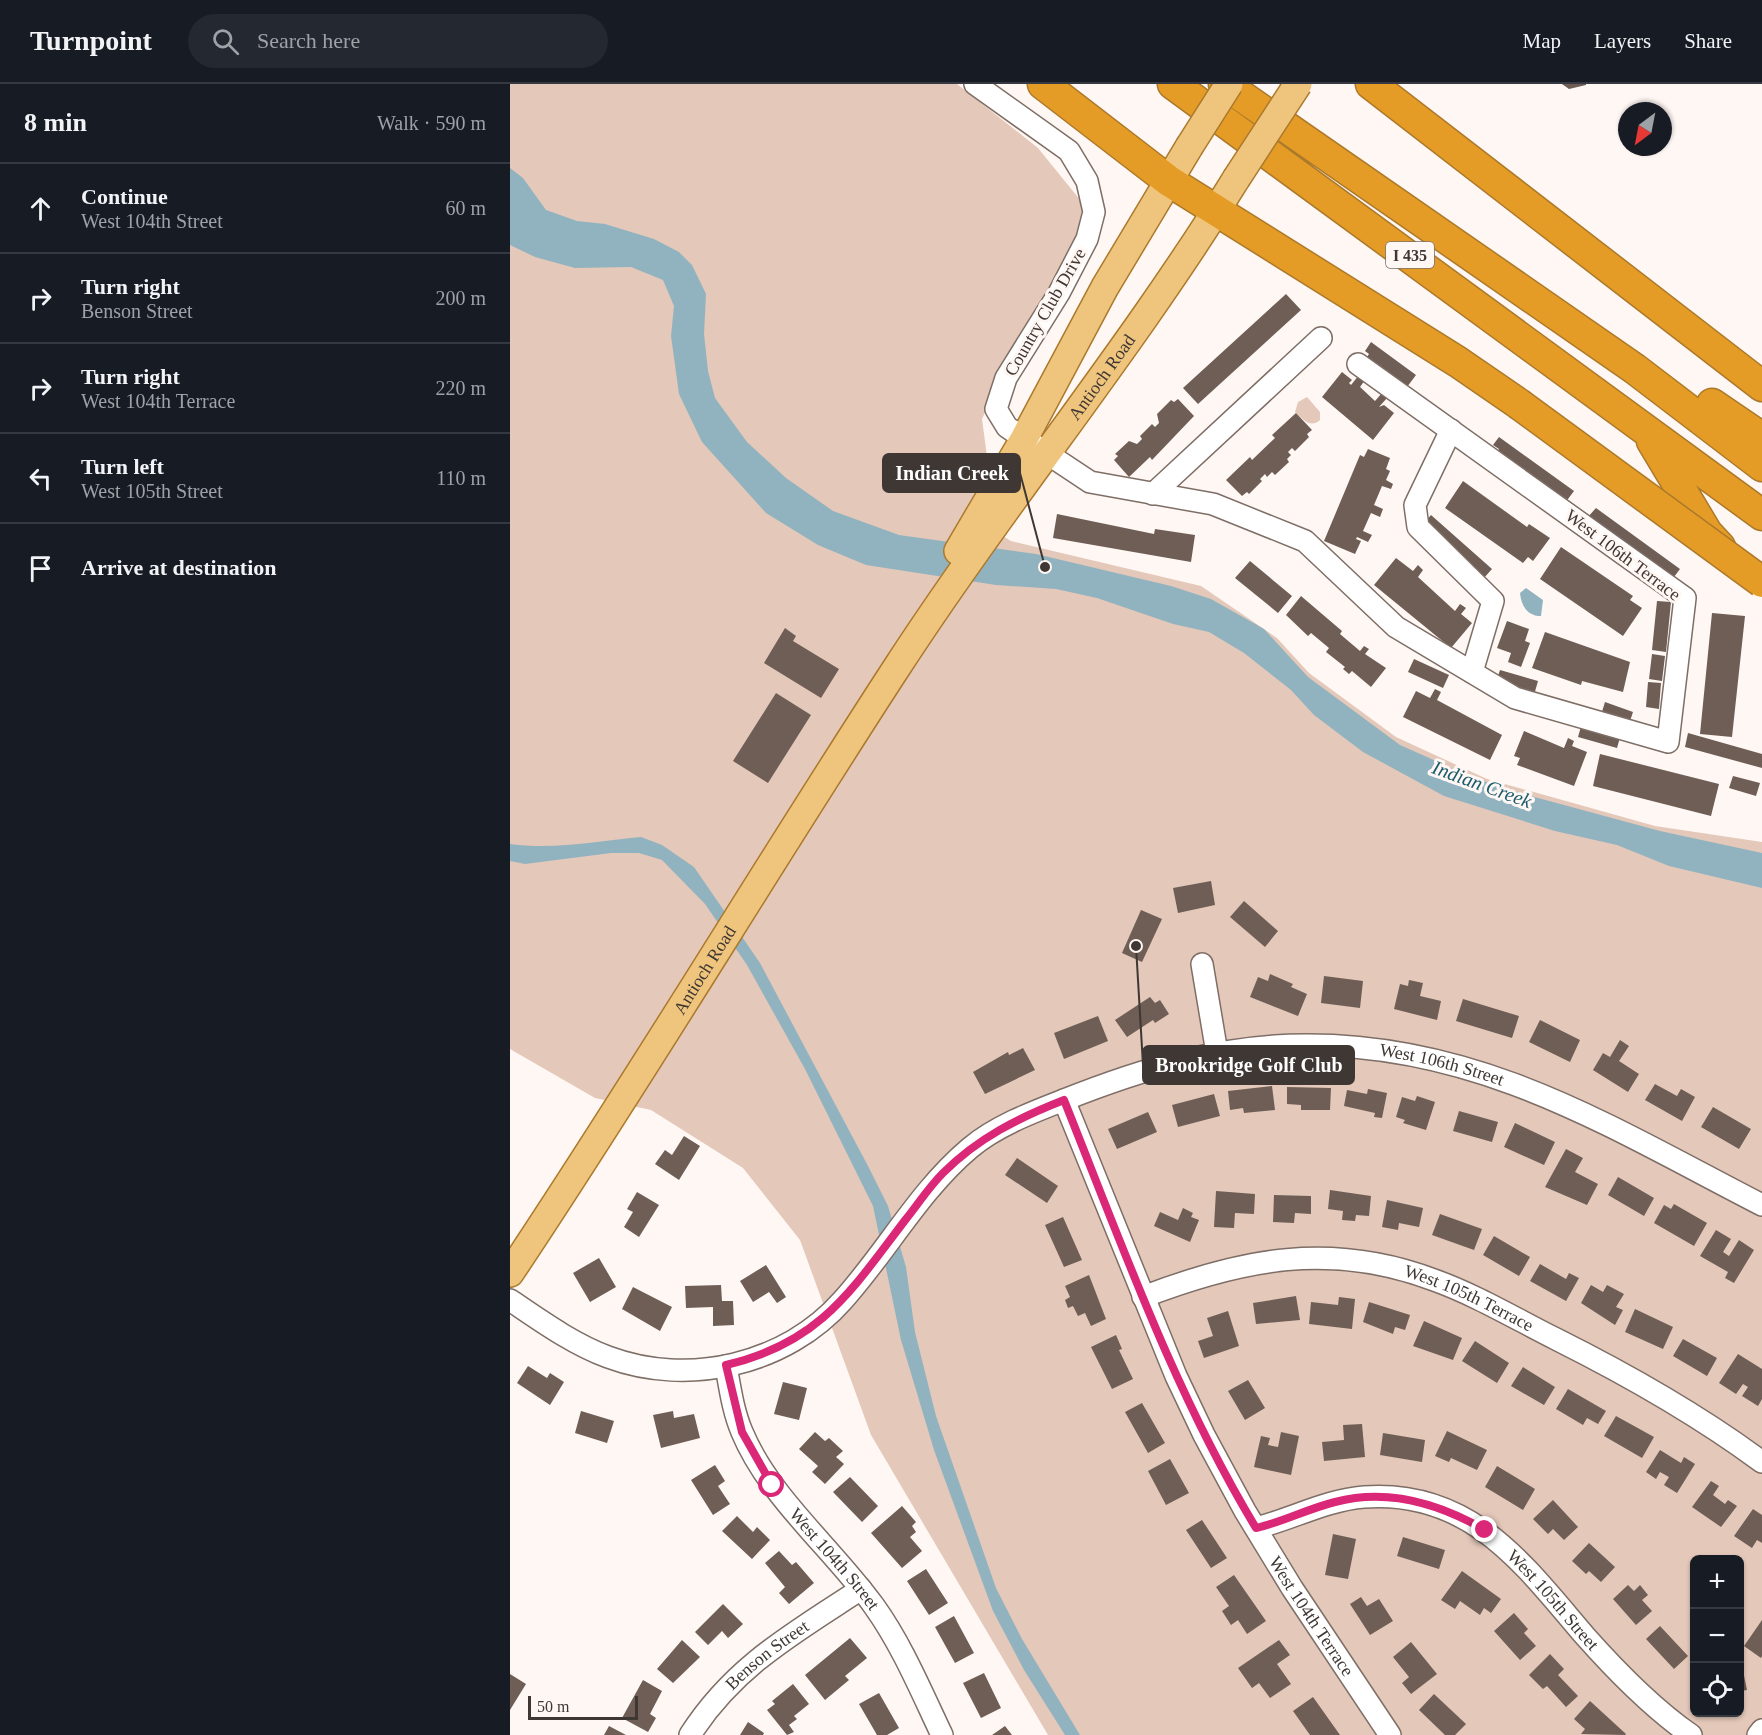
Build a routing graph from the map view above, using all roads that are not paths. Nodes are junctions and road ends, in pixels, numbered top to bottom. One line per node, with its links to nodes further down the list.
1 (975, 84): 17 (street, Country Club Drive)
2 (1043, 84): 8 (highway)
3 (1173, 84): 14 (highway, I 435)
4 (1224, 84): 12 (highway, I 435)
5 (1229, 84): 8 (main road, Antioch Road, bridge)
6 (1298, 84): 9 (main road, Antioch Road, bridge)
7 (1371, 84): 13 (highway)
8 (1169, 181): 9 (highway); 17 (main road, Antioch Road)
9 (1216, 211): 17 (main road, Antioch Road); 21 (highway, bridge)
10 (1321, 338): 19 (street)
11 (1358, 364): 15 (street, West 106th Terrace)
12 (1635, 369): 16 (highway); 18 (highway, I 435)
13 (1762, 386)
14 (1645, 428): 20 (highway, I 435); 22 (highway)
15 (1451, 430): 23 (street); 23 (street, West 106th Terrace)
16 (1762, 438)
17 (1035, 446): 19 (street, West 106th Terrace); 28 (main road, Antioch Road)
18 (1762, 466)
19 (1153, 494): 23 (street, West 106th Terrace)
20 (1762, 515)
21 (1762, 582)
22 (1762, 589)
23 (1472, 672)
24 (1202, 964): 25 (street)
25 (1217, 1053): 26 (street, West 106th Street); 27 (street, West 106th Street)
26 (1064, 1100): 29 (street, West 104th Terrace); 31 (street)
27 (1762, 1205)
28 (510, 1273)
29 (1143, 1297): 32 (street, West 105th Terrace); 33 (street, West 104th Terrace)
30 (510, 1300): 31 (street)
31 (726, 1365): 34 (street, West 104th Street)
32 (1762, 1462)
33 (1256, 1528): 38 (street, West 104th Terrace); 39 (street, West 105th Street)
34 (861, 1589): 36 (street, Benson Street); 37 (street, West 104th Street)
35 (1762, 1730): 40 (street)
36 (690, 1735)
37 (942, 1735)
38 (1390, 1735)
39 (1691, 1735)
40 (1758, 1735)

